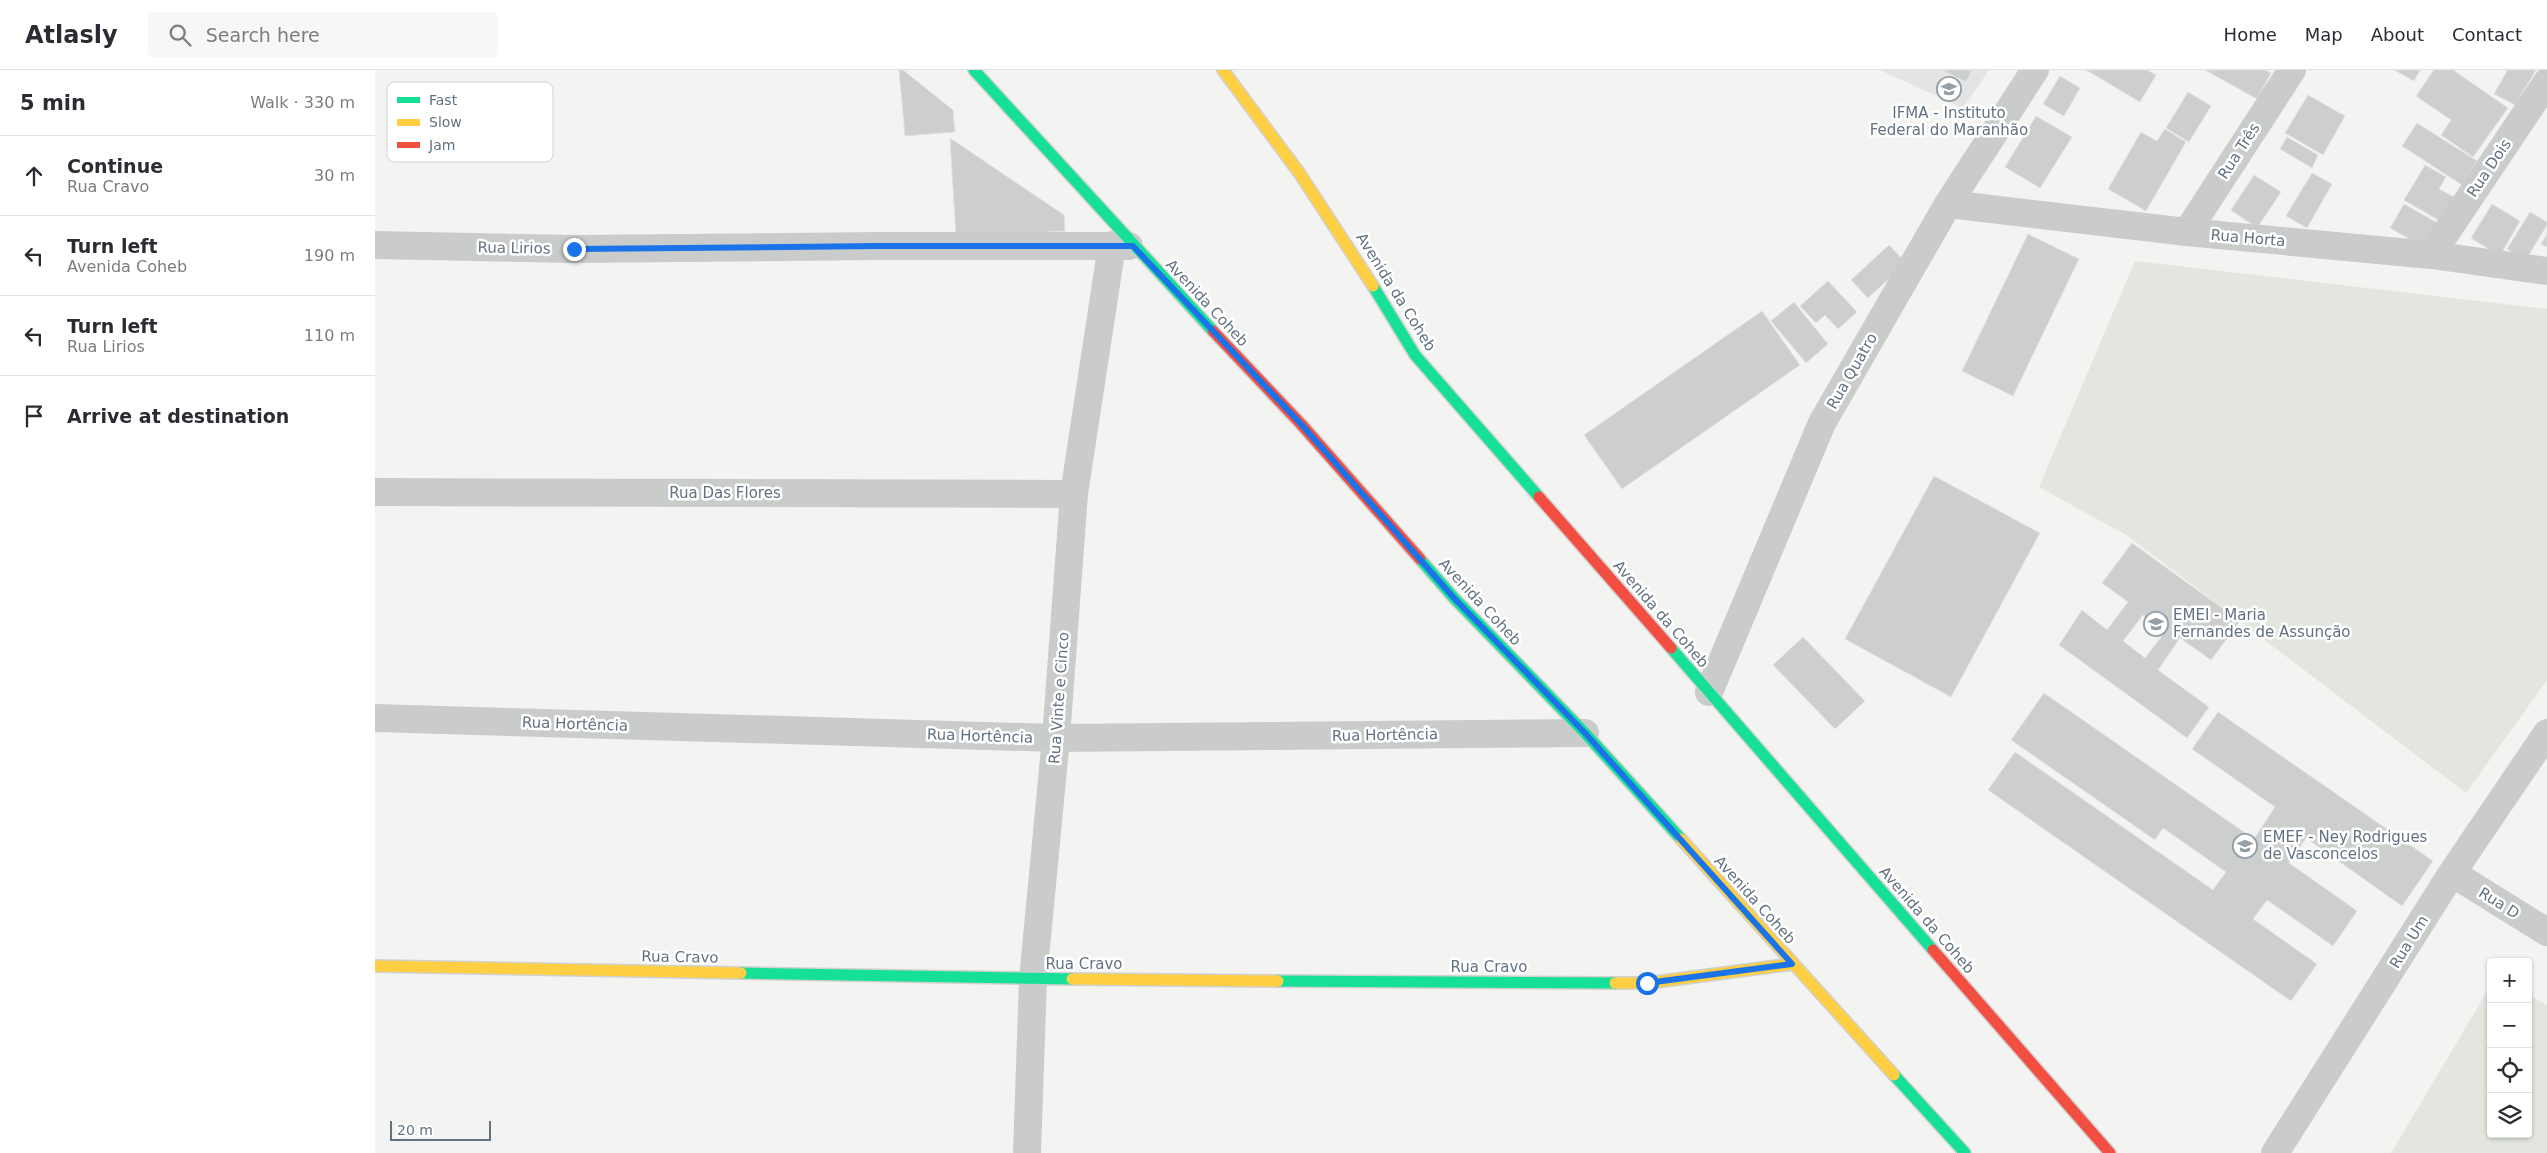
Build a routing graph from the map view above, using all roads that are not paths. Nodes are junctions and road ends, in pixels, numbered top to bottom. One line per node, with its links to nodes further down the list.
1 (974, 70): 9 (main road, Avenida Coheb)
2 (1223, 70): 14 (main road, Avenida da Coheb)
3 (2035, 70): 6 (street, Rua Quatro)
4 (2292, 70): 7 (street, Rua Três)
5 (2547, 82): 10 (street, Rua Dois)
6 (1948, 204): 7 (street, Rua Horta); 14 (street, Rua Quatro)
7 (2187, 232): 10 (street, Rua Horta)
8 (375, 245): 9 (street, Rua Lirios)
9 (1122, 246): 13 (street, Rua Vinte e Cinco); 16 (main road, Avenida Coheb)
10 (2431, 254): 11 (street, Rua Horta)
11 (2547, 271)
12 (375, 492): 13 (street, Rua Das Flores)
13 (1074, 494): 18 (street, Rua Vinte e Cinco)
14 (1709, 692): 26 (main road, Avenida da Coheb)
15 (375, 718): 18 (street, Rua Hortência)
16 (1585, 733): 18 (street, Rua Hortência); 21 (main road, Avenida Coheb)
17 (2547, 733): 19 (street, Rua Um)
18 (1057, 738): 23 (street, Rua Vinte e Cinco)
19 (2452, 873): 20 (street, Rua D); 27 (street, Rua Um)
20 (2547, 932)
21 (1792, 964): 23 (main road, Rua Cravo); 25 (main road, Avenida Coheb)
22 (375, 966): 23 (main road, Rua Cravo)
23 (1033, 979): 24 (street, Rua Vinte e Cinco)
24 (1027, 1153)
25 (1965, 1153)
26 (2110, 1153)
27 (2275, 1153)

